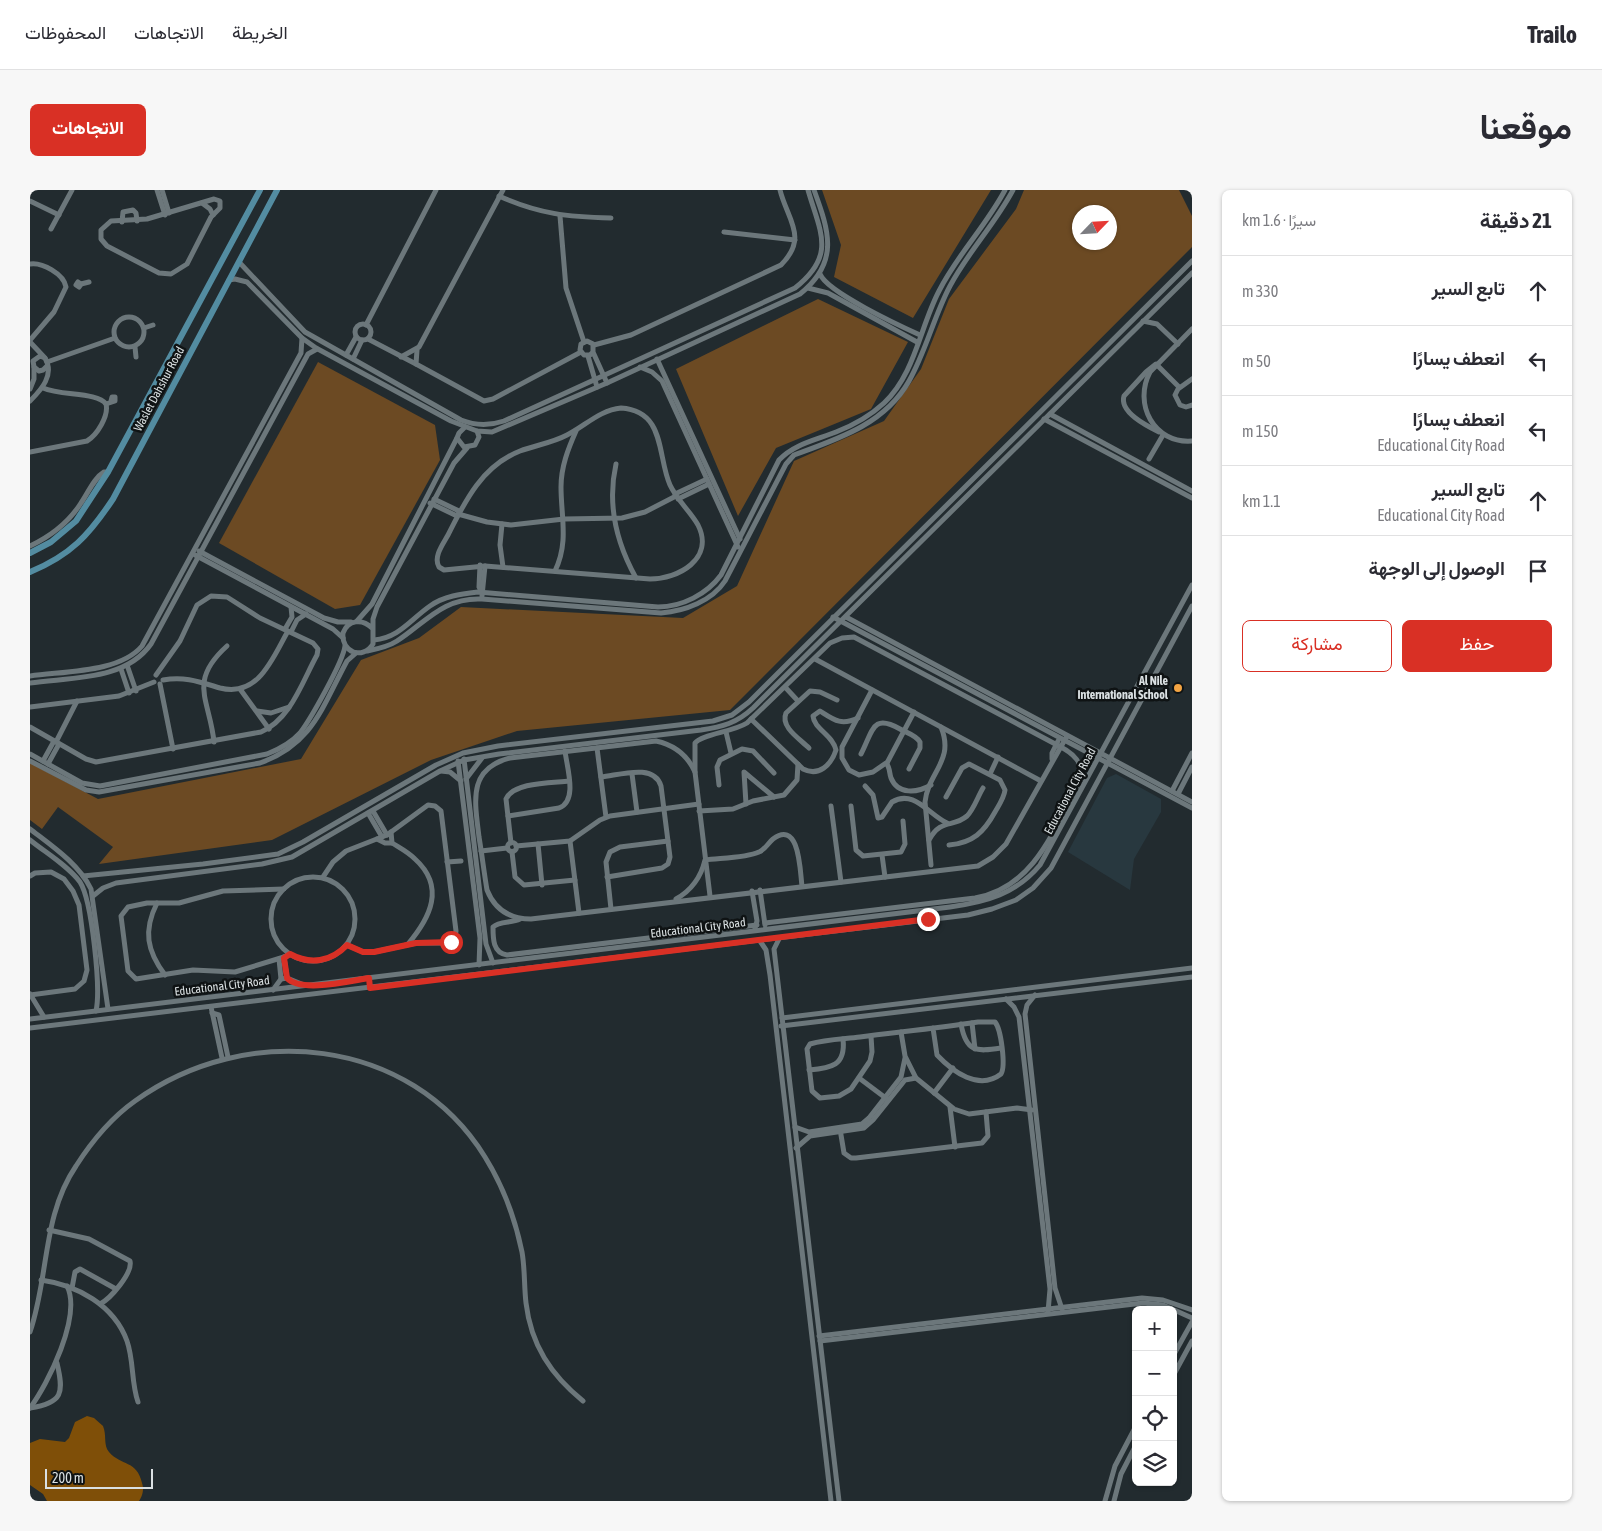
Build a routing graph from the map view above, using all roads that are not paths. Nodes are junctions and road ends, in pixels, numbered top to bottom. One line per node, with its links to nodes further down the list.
1 (72, 190): 17 (street)
2 (157, 190): 16 (street)
3 (162, 190): 16 (street)
4 (260, 190): 80 (main road, Waslet Dahshur Road)
5 (277, 190): 27 (main road, Waslet Dahshur Road)
6 (436, 190): 39 (street)
7 (503, 190): 13 (street)
8 (780, 190): 25 (street)
9 (808, 190): 71 (street)
10 (814, 190): 30 (street)
11 (1005, 190): 43 (street)
12 (1013, 190): 117 (street)
13 (499, 196): 19 (street); 56 (street)
14 (30, 201): 17 (street)
15 (202, 203): 16 (street); 18 (street); 18 (street)
16 (167, 214): 21 (street)
17 (59, 215): 23 (street)
18 (213, 215): 22 (street)
19 (560, 216): 20 (street); 49 (street)
20 (611, 218)
21 (137, 221): 22 (street); 22 (street)
22 (122, 222)
23 (51, 229)
24 (724, 232): 25 (street)
25 (795, 240): 52 (street)
26 (1192, 261): 131 (street)
27 (238, 262): 31 (main road, Waslet Dahshur Road); 42 (street)
28 (30, 264): 33 (street)
29 (1192, 273): 35 (street)
30 (820, 274): 34 (street); 43 (street)
31 (229, 280): 46 (street); 82 (main road, Waslet Dahshur Road)
32 (89, 282): 33 (street)
33 (66, 287): 48 (street)
34 (808, 288): 50 (street); 64 (street)
35 (1156, 309): 36 (street); 37 (street)
36 (1143, 321): 37 (street); 85 (street)
37 (1157, 324): 51 (street)
38 (153, 325): 40 (street)
39 (366, 325): 44 (street); 47 (street)
40 (144, 328): 45 (street); 53 (street)
41 (1192, 329): 51 (street)
42 (309, 335): 46 (street); 60 (street)
43 (920, 335): 50 (street)
44 (356, 337): 47 (street); 54 (street)
45 (115, 338): 53 (street); 66 (street)
46 (304, 340): 55 (street); 119 (street)
47 (365, 340): 57 (street); 63 (street)
48 (30, 341): 66 (street)
49 (584, 342): 52 (street); 58 (street)
50 (917, 342): 115 (street)
51 (1178, 344): 68 (street)
52 (594, 345): 59 (street)
53 (134, 347): 62 (street)
54 (350, 348): 57 (street); 60 (street)
55 (317, 349): 88 (street); 119 (street)
56 (417, 350): 63 (street); 67 (street)
57 (357, 352): 65 (street)
58 (581, 352): 59 (street); 67 (street)
59 (591, 354): 71 (street); 72 (street)
60 (346, 355): 65 (street)
61 (30, 357): 69 (street)
62 (136, 357)
63 (400, 357): 67 (street)
64 (657, 359): 70 (street); 115 (street)
65 (353, 360): 90 (street)
66 (47, 362): 69 (street); 69 (street); 77 (street)
67 (416, 364)
68 (1156, 364): 76 (street); 94 (street); 94 (street)
69 (34, 365): 78 (street)
70 (639, 367): 74 (street); 103 (street)
71 (604, 374): 72 (street); 74 (street)
72 (595, 378): 75 (street); 90 (street)
73 (1192, 379): 76 (street)
74 (607, 383): 75 (street)
75 (597, 387): 93 (street)
76 (1179, 387): 84 (street)
77 (43, 388): 81 (street); 83 (street)
78 (30, 389)
79 (122, 395): 83 (street)
80 (154, 400): 82 (main road); 86 (main road, Waslet Dahshur Road)
81 (30, 401)
82 (164, 403): 89 (main road, Waslet Dahshur Road)
83 (106, 404): 99 (street)
84 (1192, 404)
85 (1050, 414): 87 (street); 104 (street)
86 (144, 418): 89 (main road); 102 (main road, Waslet Dahshur Road)
87 (1044, 419): 106 (street); 130 (street)
88 (451, 421): 90 (street); 95 (street)
89 (152, 425): 123 (main road, Waslet Dahshur Road)
90 (468, 426): 92 (street); 95 (street)
91 (576, 430): 105 (street); 109 (street); 110 (street)
92 (477, 431): 93 (street); 96 (street)
93 (492, 432): 96 (street)
94 (1162, 434): 97 (street); 100 (street)
95 (458, 435): 98 (street); 107 (street)
96 (478, 441): 98 (street)
97 (1192, 441)
98 (467, 448): 108 (street)
99 (30, 452)
100 (1149, 459)
101 (616, 464): 111 (street)
102 (108, 472): 114 (street); 118 (main road, Waslet Dahshur Road)
103 (708, 481): 105 (street); 115 (street)
104 (1192, 491)
105 (676, 496): 111 (street); 124 (street)
106 (1192, 498)
107 (425, 501): 108 (street); 132 (street)
108 (433, 501): 109 (street); 134 (street)
109 (458, 514): 112 (street); 120 (street)
110 (564, 519): 111 (street); 112 (street); 122 (street)
111 (614, 519): 124 (street)
112 (502, 524): 121 (street)
113 (30, 540): 114 (street)
114 (39, 542): 116 (street)
115 (738, 542): 117 (street); 126 (street)
116 (30, 546)
117 (741, 549): 126 (street)
118 (30, 553)
119 (197, 553): 128 (street); 132 (street); 145 (street)
120 (482, 566): 121 (street); 126 (street)
121 (503, 567): 122 (street)
122 (555, 571): 124 (street)
123 (30, 572)
124 (636, 578)
125 (1191, 588): 142 (street, Educational City Road)
126 (482, 596): 137 (street); 140 (street)
127 (1192, 606): 144 (street, Educational City Road)
128 (291, 607): 129 (street); 135 (street)
129 (306, 614): 135 (street); 136 (street)
130 (846, 617): 133 (street); 171 (street)
131 (833, 618): 133 (street); 170 (street)
132 (354, 622): 134 (street); 136 (street)
133 (840, 622): 171 (street); 172 (street)
134 (372, 628): 137 (street)
135 (288, 631): 148 (street); 152 (street); 160 (street)
136 (342, 638): 139 (street)
137 (374, 640): 140 (street)
138 (227, 646): 149 (street)
139 (345, 646): 141 (street); 192 (street)
140 (367, 651): 141 (street)
141 (356, 653): 189 (street)
142 (1153, 656): 144 (street); 186 (street, Educational City Road)
143 (815, 658): 151 (street); 153 (street); 171 (street)
144 (1162, 661): 191 (street, Educational City Road)
145 (126, 664): 146 (street); 147 (street); 154 (street)
146 (121, 669): 150 (street); 155 (street)
147 (30, 676)
148 (159, 682): 149 (street); 154 (street); 177 (street)
149 (204, 682): 152 (street); 174 (street)
150 (30, 683)
151 (785, 687): 158 (street); 164 (street)
152 (240, 689): 161 (street)
153 (872, 690): 162 (street); 163 (street)
154 (136, 691): 155 (street)
155 (129, 693): 157 (street)
156 (837, 700): 158 (street)
157 (77, 701): 159 (street); 173 (street)
158 (798, 701): 176 (street)
159 (30, 707)
160 (289, 707): 161 (street); 167 (street)
161 (257, 711): 167 (street)
162 (914, 712): 165 (street); 168 (street)
163 (858, 718): 178 (street); 179 (street)
164 (751, 719): 169 (street); 194 (street)
165 (940, 726): 188 (street); 207 (street)
166 (30, 728): 173 (street)
167 (269, 729): 174 (street)
168 (904, 731): 185 (street); 193 (street); 196 (street)
169 (726, 732): 181 (street); 198 (street)
170 (601, 734): 172 (street); 184 (street)
171 (1062, 740): 186 (street); 205 (street); 268 (street)
172 (602, 741): 187 (street)
173 (56, 742): 177 (street); 192 (street)
174 (214, 742): 177 (street)
175 (597, 748): 180 (street); 198 (street); 202 (street)
176 (809, 748)
177 (173, 749)
178 (836, 750): 179 (street); 194 (street)
179 (842, 750): 193 (street)
180 (565, 751): 203 (street); 242 (street)
181 (731, 753): 199 (street); 206 (street)
182 (1192, 753): 210 (street)
183 (30, 754): 192 (street)
184 (460, 754): 190 (street); 249 (street)
185 (861, 754)
186 (1099, 756): 191 (street); 267 (street, Educational City Road)
187 (482, 757): 190 (street); 204 (street)
188 (998, 757): 201 (street); 205 (street)
189 (30, 761)
190 (461, 761): 197 (street); 204 (street)
191 (1109, 762): 210 (street); 220 (street); 272 (street, Educational City Road)
192 (45, 763)
193 (887, 763): 207 (street)
194 (798, 764): 212 (street)
195 (1192, 767): 211 (street)
196 (910, 769)
197 (440, 771): 204 (street); 223 (street)
198 (695, 772): 215 (street)
199 (774, 773)
200 (632, 774): 202 (street); 221 (street); 224 (street)
201 (990, 774): 213 (street); 239 (street)
202 (601, 777): 226 (street)
203 (569, 780): 225 (street); 225 (street)
204 (464, 781): 283 (street); 284 (street)
205 (1042, 781): 252 (street)
206 (719, 785)
207 (931, 785): 219 (street)
208 (865, 786): 219 (street)
209 (983, 788): 228 (street)
210 (1172, 791): 211 (street)
211 (1178, 794): 214 (street)
212 (775, 797): 216 (street); 216 (street)
213 (946, 797)
214 (1192, 802)
215 (698, 804): 221 (street); 222 (street)
216 (746, 804): 222 (street)
217 (832, 806): 254 (street)
218 (851, 806): 243 (street)
219 (925, 807): 228 (street); 235 (street)
220 (1192, 808)
221 (664, 809): 224 (street); 234 (street)
222 (699, 811): 244 (street)
223 (371, 812): 231 (street); 260 (street)
224 (637, 812): 226 (street)
225 (508, 816): 236 (street)
226 (606, 817): 233 (street)
227 (903, 821): 243 (street)
228 (947, 822): 235 (street)
229 (30, 829): 230 (street)
230 (39, 836): 232 (street); 249 (street)
231 (384, 836): 237 (street); 237 (street); 246 (street); 250 (street)
232 (32, 841): 300 (street)
233 (570, 841): 238 (street); 253 (street)
234 (668, 841): 251 (street); 251 (street)
235 (928, 841): 247 (street)
236 (511, 842): 240 (street); 241 (street)
237 (392, 843): 270 (street)
238 (538, 844): 240 (street); 255 (street)
239 (949, 845)
240 (516, 846): 241 (street)
241 (510, 850): 242 (street); 255 (street)
242 (481, 851): 266 (street)
243 (882, 855): 252 (street)
244 (705, 860): 256 (street); 261 (street); 262 (street)
245 (461, 861): 246 (street)
246 (447, 862): 277 (street)
247 (931, 865)
248 (30, 876): 295 (street)
249 (83, 876): 260 (street)
250 (323, 877): 257 (street); 279 (street)
251 (607, 877): 264 (street)
252 (885, 878): 254 (street)
253 (575, 880): 255 (street); 265 (street)
254 (841, 882): 256 (street)
255 (542, 885)
256 (802, 886): 258 (street)
257 (284, 889): 263 (street); 281 (street)
258 (760, 890): 259 (street); 268 (street)
259 (752, 891): 261 (street); 269 (street)
260 (93, 896): 299 (street)
261 (710, 896): 262 (street)
262 (674, 901): 264 (street)
263 (157, 903): 286 (street); 286 (street)
264 (610, 909): 265 (street)
265 (579, 913): 266 (street)
266 (520, 919): 269 (street)
267 (845, 920): 271 (street, Educational City Road); 272 (street)
268 (765, 923): 271 (street)
269 (757, 925): 273 (street)
270 (421, 928): 277 (street); 278 (street)
271 (768, 929): 273 (street, Educational City Road)
272 (847, 930): 274 (street, Educational City Road)
273 (752, 931): 275 (street, Educational City Road)
274 (780, 939): 276 (street, Educational City Road); 302 (street)
275 (675, 941): 280 (street); 283 (street, Educational City Road)
276 (760, 941): 280 (street, Educational City Road); 309 (street)
277 (427, 942): 278 (street)
278 (408, 944): 279 (street)
279 (347, 945): 281 (street)
280 (676, 951): 292 (street, Educational City Road)
281 (290, 954): 282 (street)
282 (281, 958): 286 (street); 288 (street)
283 (493, 963): 284 (street, Educational City Road)
284 (478, 965): 289 (street, Educational City Road)
285 (1192, 968): 290 (street)
286 (165, 975)
287 (1192, 977): 293 (street)
288 (284, 978): 291 (street); 294 (street)
289 (369, 978): 291 (street, Educational City Road); 292 (street)
290 (1095, 980): 293 (street); 302 (street)
291 (305, 986): 294 (street, Educational City Road)
292 (370, 988): 298 (street, Educational City Road)
293 (1096, 988): 296 (street)
294 (272, 990): 299 (street, Educational City Road)
295 (30, 994): 301 (street)
296 (1035, 995): 297 (street); 325 (street)
297 (1006, 999): 308 (street); 325 (street)
298 (211, 1007): 304 (street, Educational City Road); 318 (street)
299 (111, 1009): 300 (street, Educational City Road); 304 (street)
300 (94, 1011): 301 (street, Educational City Road); 305 (street)
301 (44, 1017): 303 (street, Educational City Road)
302 (782, 1018): 308 (street)
303 (30, 1019)
304 (112, 1019): 305 (street, Educational City Road)
305 (90, 1022): 310 (street, Educational City Road)
306 (972, 1023): 307 (street); 315 (street); 316 (street)
307 (960, 1024): 311 (street); 316 (street)
308 (783, 1026): 309 (street); 330 (street)
309 (776, 1027): 334 (street)
310 (30, 1028)
311 (933, 1028): 312 (street); 319 (street)
312 (900, 1032): 313 (street); 317 (street)
313 (871, 1036): 314 (street); 321 (street)
314 (843, 1039): 320 (street); 320 (street)
315 (1001, 1048): 316 (street); 319 (street)
316 (975, 1049)
317 (905, 1056): 322 (street); 324 (street)
318 (225, 1058): 335 (street); 357 (street)
319 (953, 1068): 323 (street)
320 (809, 1070): 321 (street)
321 (859, 1078): 324 (street)
322 (916, 1078): 323 (street); 324 (street)
323 (934, 1093): 326 (street)
324 (887, 1099): 331 (street)
325 (1032, 1103): 327 (street); 328 (street)
326 (950, 1107): 329 (street); 332 (street)
327 (1018, 1108): 328 (street); 329 (street)
328 (1033, 1110): 346 (street); 348 (street)
329 (986, 1112): 332 (street)
330 (795, 1127): 331 (street); 333 (street)
331 (841, 1131): 332 (street); 333 (street)
332 (955, 1147)
333 (798, 1148): 334 (street); 342 (street)
334 (791, 1149): 343 (street)
335 (49, 1230): 336 (street); 338 (street)
336 (41, 1280): 337 (street); 351 (street)
337 (69, 1287): 338 (street); 339 (street); 340 (street)
338 (116, 1289): 341 (street)
339 (80, 1292): 340 (street); 344 (street)
340 (71, 1299): 355 (street)
341 (109, 1299): 344 (street); 345 (street)
342 (815, 1300): 343 (street); 352 (street)
343 (809, 1301): 361 (street)
344 (100, 1304): 345 (street)
345 (108, 1310): 358 (street)
346 (1062, 1310): 347 (street); 348 (street); 349 (street)
347 (1192, 1310)
348 (1048, 1312): 352 (street)
349 (1192, 1318)
350 (1192, 1322): 354 (street)
351 (30, 1332)
352 (820, 1338): 362 (street)
353 (1192, 1341): 356 (street)
354 (1176, 1351)
355 (56, 1363): 359 (street); 359 (street)
356 (1177, 1369)
357 (583, 1401)
358 (138, 1402)
359 (30, 1408)
360 (1132, 1434): 366 (street)
361 (825, 1448): 362 (street); 364 (street)
362 (832, 1448): 365 (street)
363 (1132, 1453): 367 (street)
364 (831, 1501)
365 (839, 1501)
366 (1105, 1501)
367 (1114, 1501)

